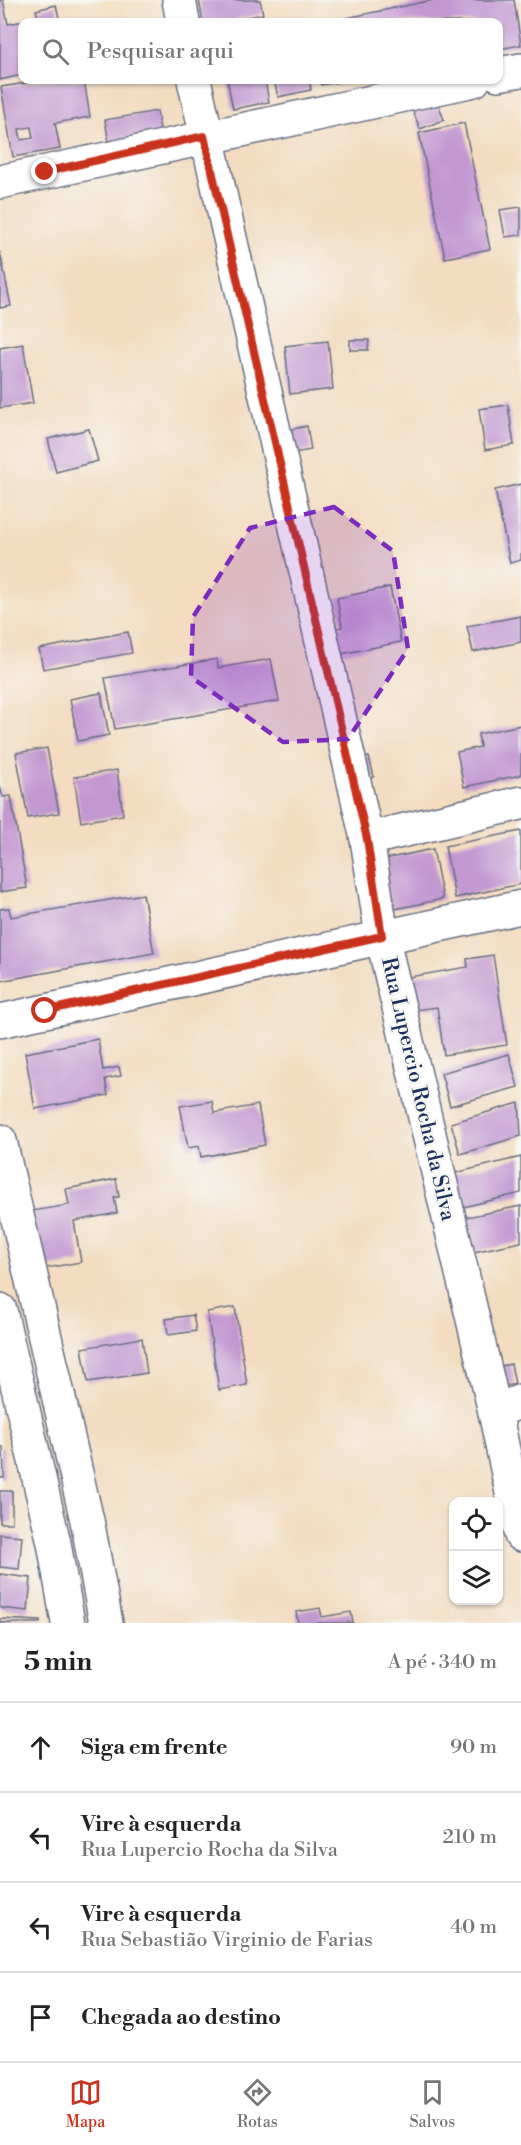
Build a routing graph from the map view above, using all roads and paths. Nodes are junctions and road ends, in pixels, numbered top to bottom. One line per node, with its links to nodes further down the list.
1 (178, 0): 2 (street)
2 (182, 18)
3 (521, 70): 4 (street)
4 (503, 73)
5 (195, 84): 7 (street, Rua Lupercio Rocha da Silva)
6 (455, 84): 7 (street)
7 (204, 136): 8 (street); 10 (street, Rua Lupercio Rocha da Silva)
8 (0, 182)
9 (521, 803): 10 (street)
10 (367, 839): 12 (street, Rua Lupercio Rocha da Silva)
11 (521, 907): 12 (street)
12 (382, 936): 13 (street); 16 (street, Rua Lupercio Rocha da Silva)
13 (0, 1021)
14 (0, 1141): 19 (street)
15 (0, 1310): 18 (street)
16 (508, 1407): 17 (street, Rua Lupercio Rocha da Silva)
17 (521, 1535)
18 (68, 1623)
19 (106, 1623)

